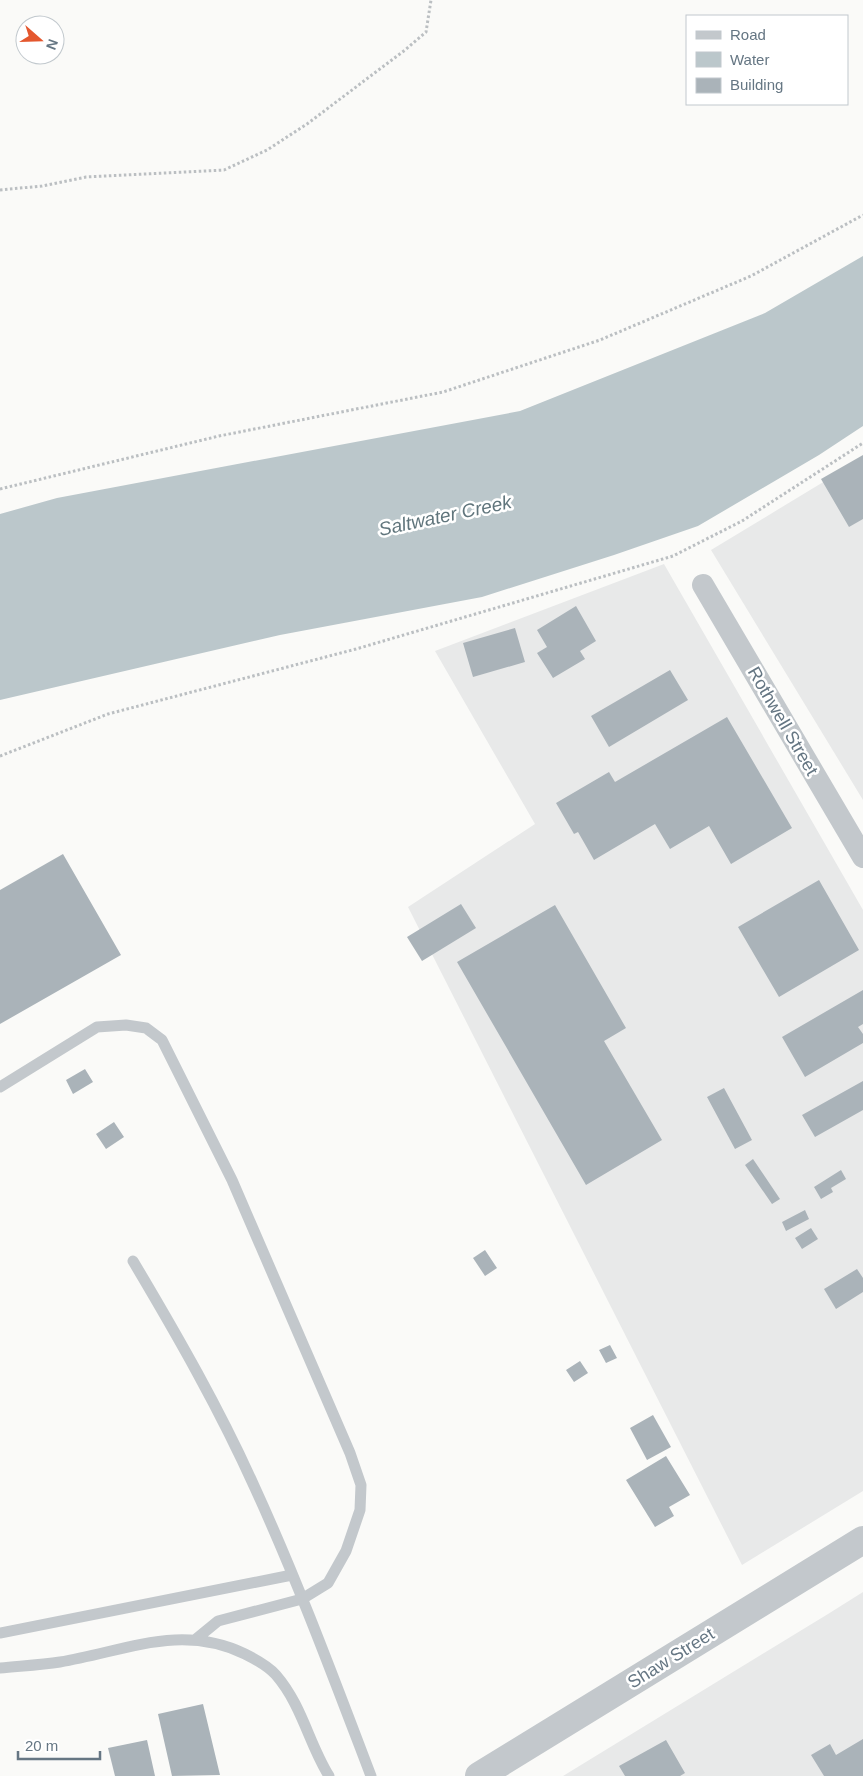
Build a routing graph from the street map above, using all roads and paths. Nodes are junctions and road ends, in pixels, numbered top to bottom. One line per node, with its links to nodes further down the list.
1 (432, 0): 2 (path)
2 (0, 190)
3 (863, 215): 5 (path)
4 (863, 443): 7 (path)
5 (0, 489)
6 (704, 585): 8 (street, Rothwell Street)
7 (0, 756)
8 (863, 857)
9 (0, 1087): 13 (lane)
10 (133, 1261): 12 (lane)
11 (863, 1540): 19 (street, Shaw Street)
12 (292, 1575): 13 (lane); 14 (lane)
13 (302, 1599): 15 (lane); 18 (lane)
14 (0, 1633)
15 (196, 1639): 16 (lane); 17 (lane)
16 (0, 1668)
17 (329, 1776)
18 (371, 1776)
19 (478, 1776)

